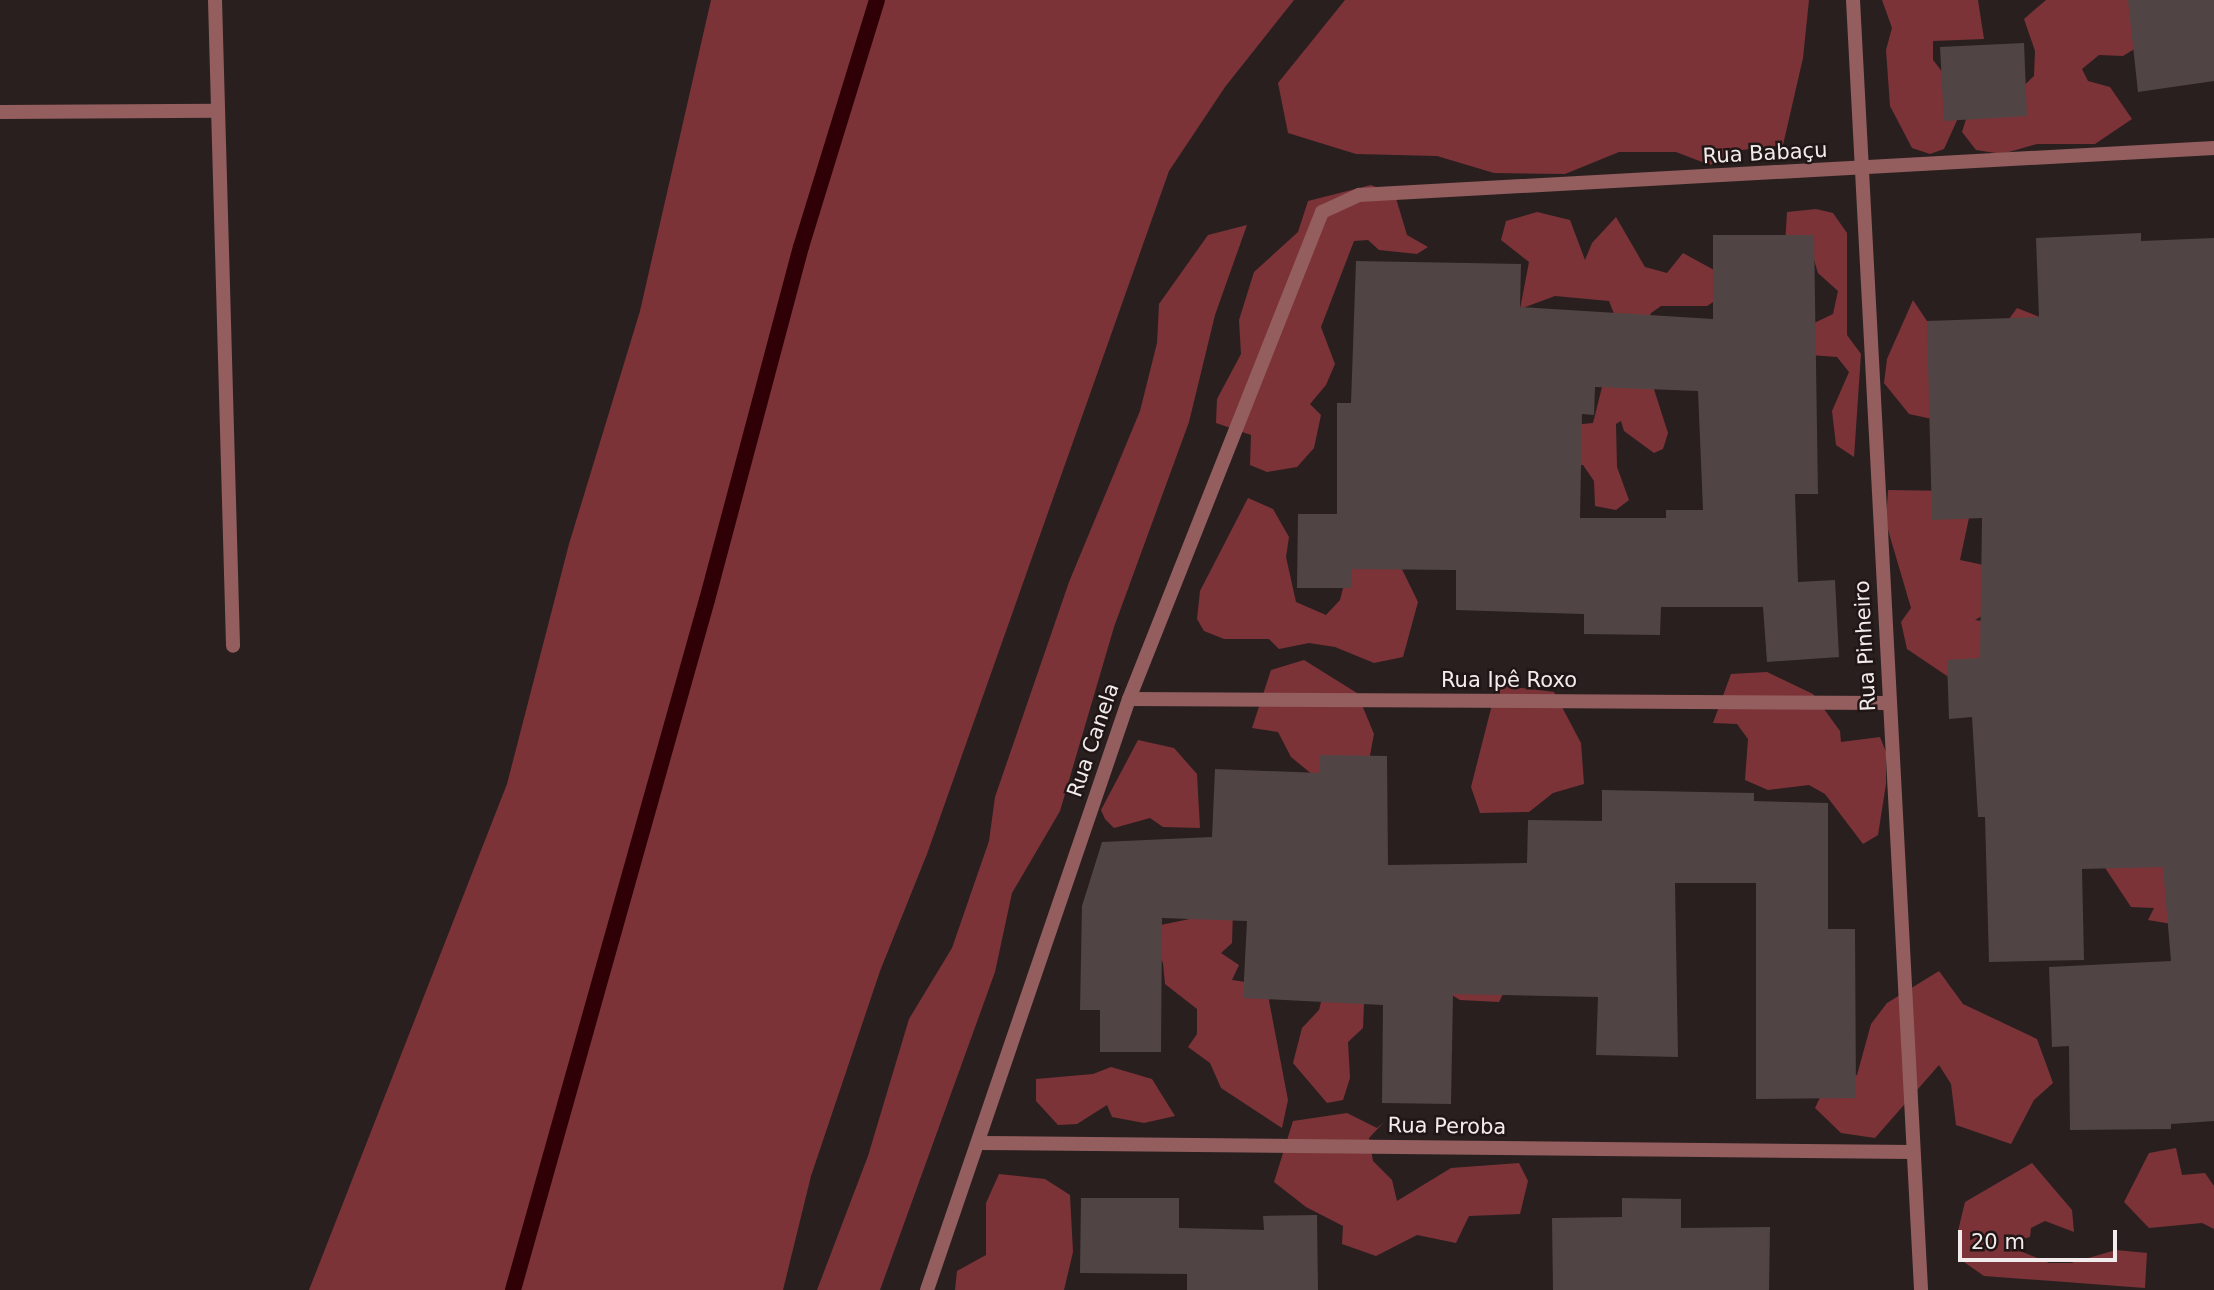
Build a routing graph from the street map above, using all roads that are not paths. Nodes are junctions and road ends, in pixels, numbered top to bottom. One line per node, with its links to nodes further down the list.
1 (215, 0): 3 (street)
2 (1853, 0): 6 (street, Rua Pinheiro)
3 (218, 111): 4 (street); 8 (street)
4 (0, 112)
5 (2214, 148): 6 (street, Rua Babaçu)
6 (1863, 169): 7 (street, Rua Babaçu); 10 (street, Rua Pinheiro)
7 (1322, 212): 9 (street, Rua Canela)
8 (233, 646)
9 (1129, 699): 10 (street, Rua Ipê Roxo); 11 (street, Rua Canela)
10 (1889, 702): 12 (street, Rua Pinheiro)
11 (980, 1143): 12 (street, Rua Peroba); 13 (street, Rua Canela)
12 (1913, 1152): 14 (street, Rua Pinheiro)
13 (927, 1290)
14 (1921, 1290)

